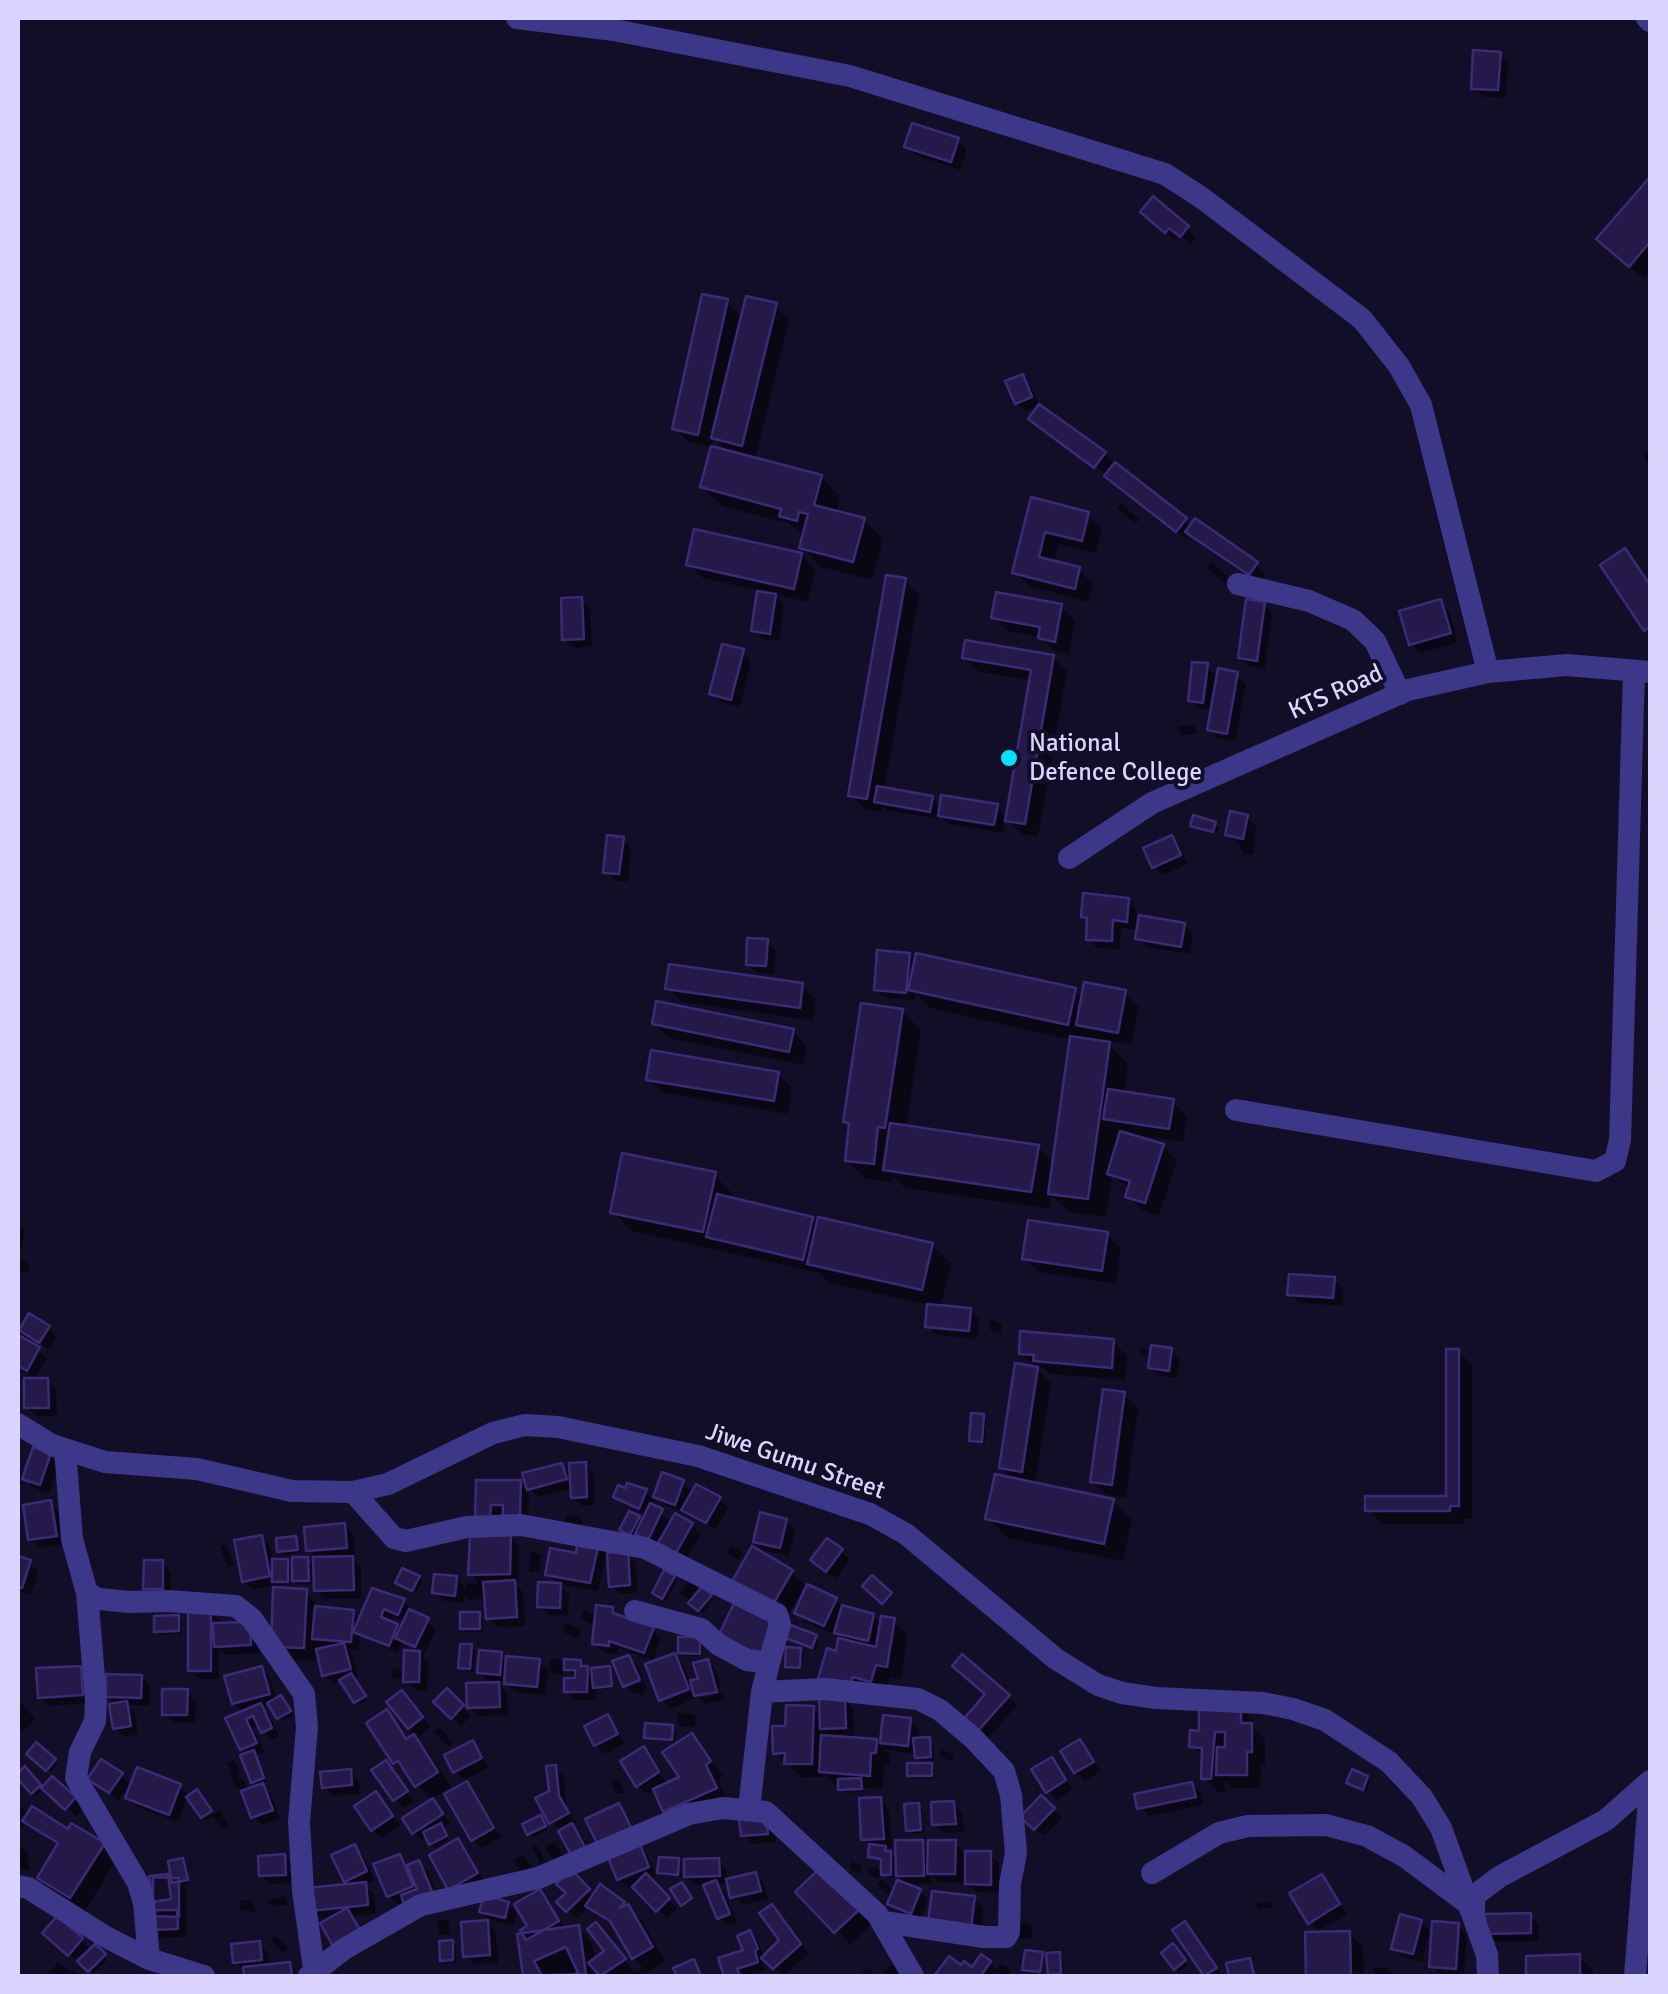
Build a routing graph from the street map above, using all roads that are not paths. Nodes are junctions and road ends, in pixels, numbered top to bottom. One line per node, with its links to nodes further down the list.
1 (518, 18): 3 (street)
2 (1238, 584): 5 (street)
3 (1488, 672): 4 (street, KTS Road); 5 (street, KTS Road)
4 (1642, 672): 7 (street)
5 (1400, 694): 6 (street, KTS Road)
6 (1069, 858)
7 (1236, 1110)
8 (18, 1424): 9 (street, Jiwe Gumu Street)
9 (65, 1449): 10 (street, Jiwe Gumu Street); 11 (street)
10 (352, 1492): 13 (street); 19 (street, Jiwe Gumu Street)
11 (87, 1592): 21 (street); 23 (street)
12 (635, 1611): 13 (street)
13 (769, 1663): 14 (street)
14 (762, 1692): 16 (street); 20 (street)
15 (1650, 1783): 19 (street); 26 (street)
16 (749, 1809): 20 (street); 23 (street)
17 (1152, 1873): 19 (street)
18 (18, 1886): 21 (street)
19 (1472, 1910): 25 (street, Jiwe Gumu Street)
20 (884, 1922): 24 (street)
21 (149, 1959): 22 (street)
22 (204, 1976)
23 (313, 1976)
24 (914, 1976)
25 (1488, 1976)
26 (1635, 1976)

